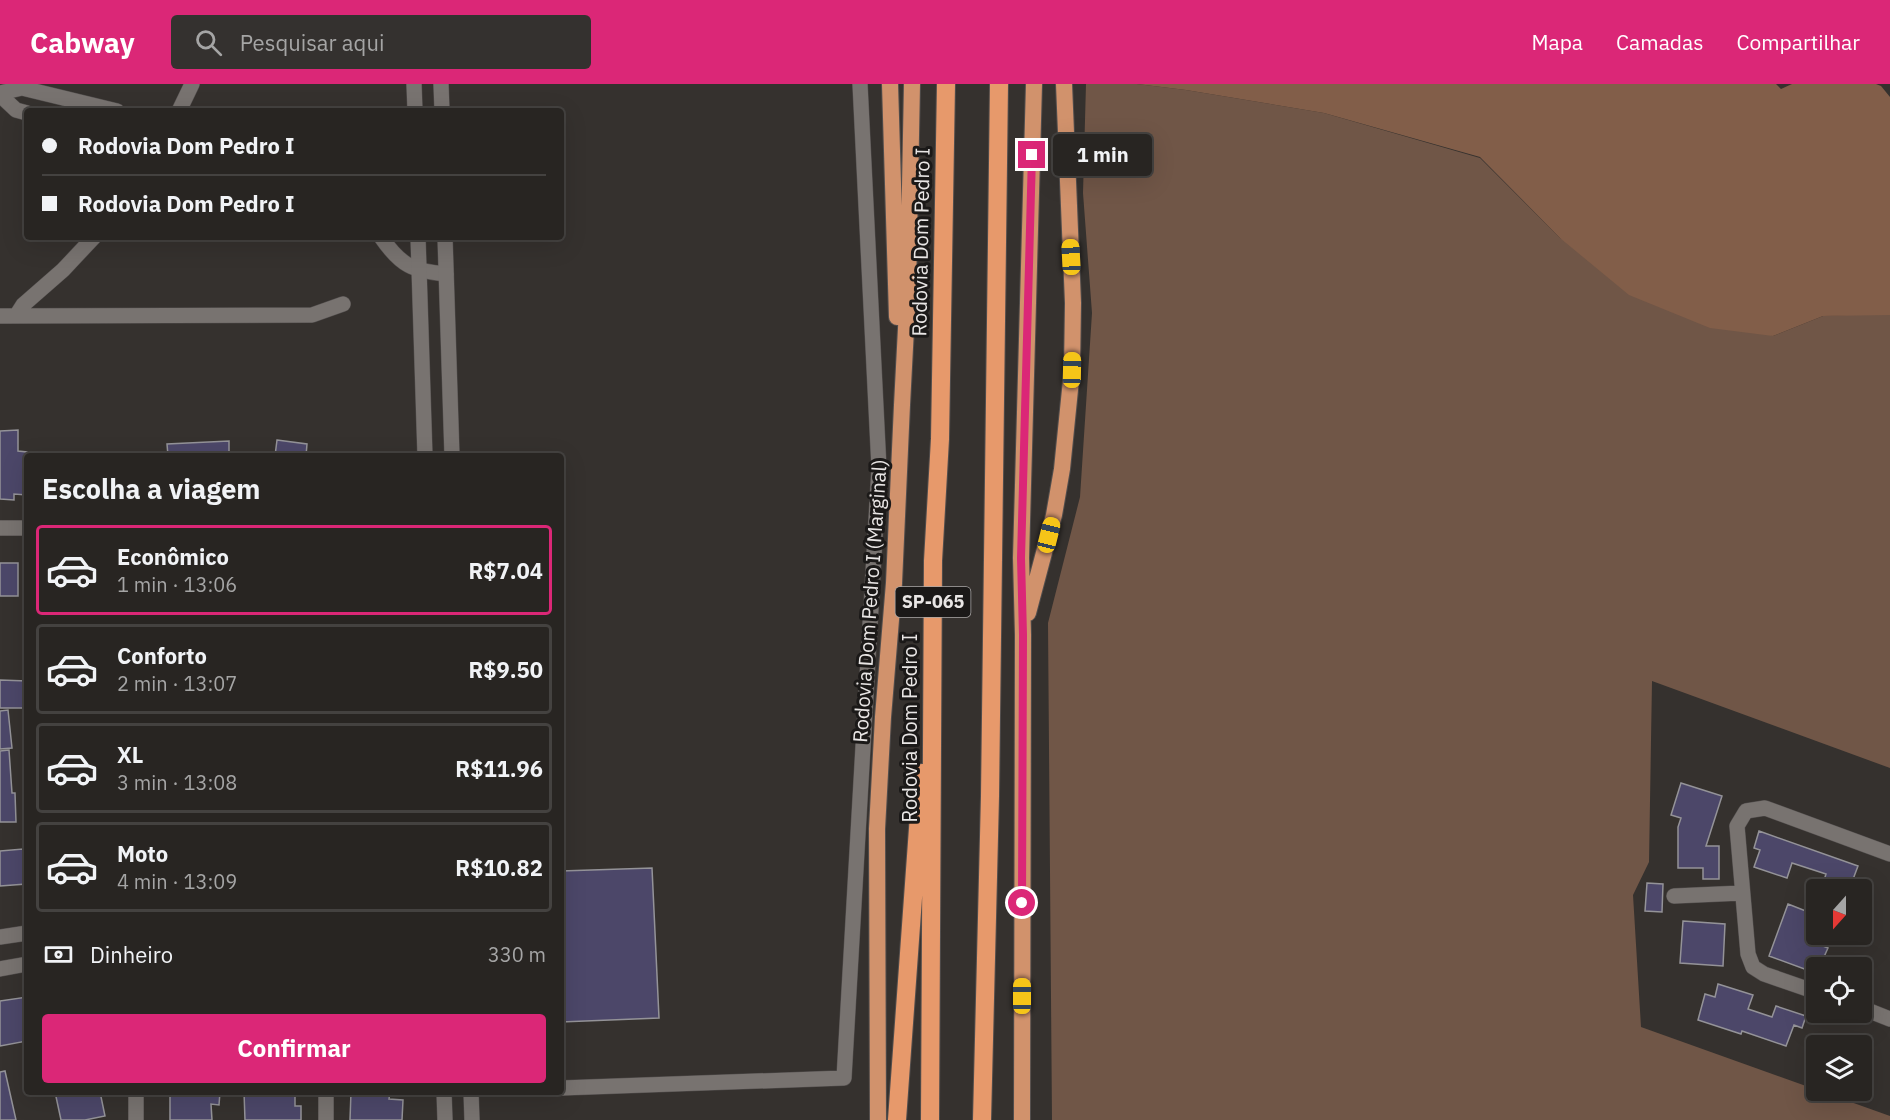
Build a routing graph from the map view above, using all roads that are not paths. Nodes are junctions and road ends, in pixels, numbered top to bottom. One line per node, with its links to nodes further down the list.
1 (5, 84): 12 (street)
2 (192, 84): 14 (street)
3 (414, 84): 15 (street)
4 (441, 84): 16 (street)
5 (860, 84): 44 (street)
6 (890, 84): 26 (highway)
7 (912, 84): 26 (highway, Rodovia Dom Pedro I (Marginal) / SP-065)
8 (946, 84): 31 (highway, Rodovia Dom Pedro I / SP-065)
9 (999, 84): 40 (highway, SP-065)
10 (1034, 84): 32 (highway)
11 (1064, 84): 32 (highway)
12 (0, 93): 13 (street); 17 (street)
13 (105, 108)
14 (180, 108)
15 (415, 108)
16 (442, 108)
17 (24, 112)
18 (91, 240): 25 (street)
19 (383, 240): 22 (street)
20 (418, 240): 22 (street)
21 (445, 240): 23 (street)
22 (419, 272): 23 (street); 27 (street)
23 (446, 274): 28 (street)
24 (343, 304): 25 (street)
25 (8, 316)
26 (902, 405): 53 (highway, Rodovia Dom Pedro I (Marginal) / SP-065)
27 (425, 453)
28 (452, 453)
29 (0, 528): 30 (street)
30 (24, 528)
31 (933, 622): 54 (highway); 55 (highway, Rodovia Dom Pedro I / SP-065)
32 (1023, 635): 58 (highway)
33 (1890, 854): 34 (street)
34 (1742, 893): 35 (street); 41 (street)
35 (1674, 896)
36 (24, 933): 37 (street)
37 (0, 937)
38 (24, 965): 39 (street)
39 (0, 969)
40 (984, 989): 56 (highway, SP-065); 57 (highway)
41 (1806, 989)
42 (1872, 1012): 43 (street)
43 (1890, 1019)
44 (564, 1088)
45 (136, 1095): 49 (street)
46 (326, 1095): 50 (street)
47 (444, 1095): 51 (street)
48 (471, 1095): 52 (street)
49 (136, 1120)
50 (326, 1120)
51 (445, 1120)
52 (472, 1120)
53 (878, 1120)
54 (897, 1120)
55 (930, 1120)
56 (982, 1120)
57 (995, 1120)
58 (1022, 1120)

